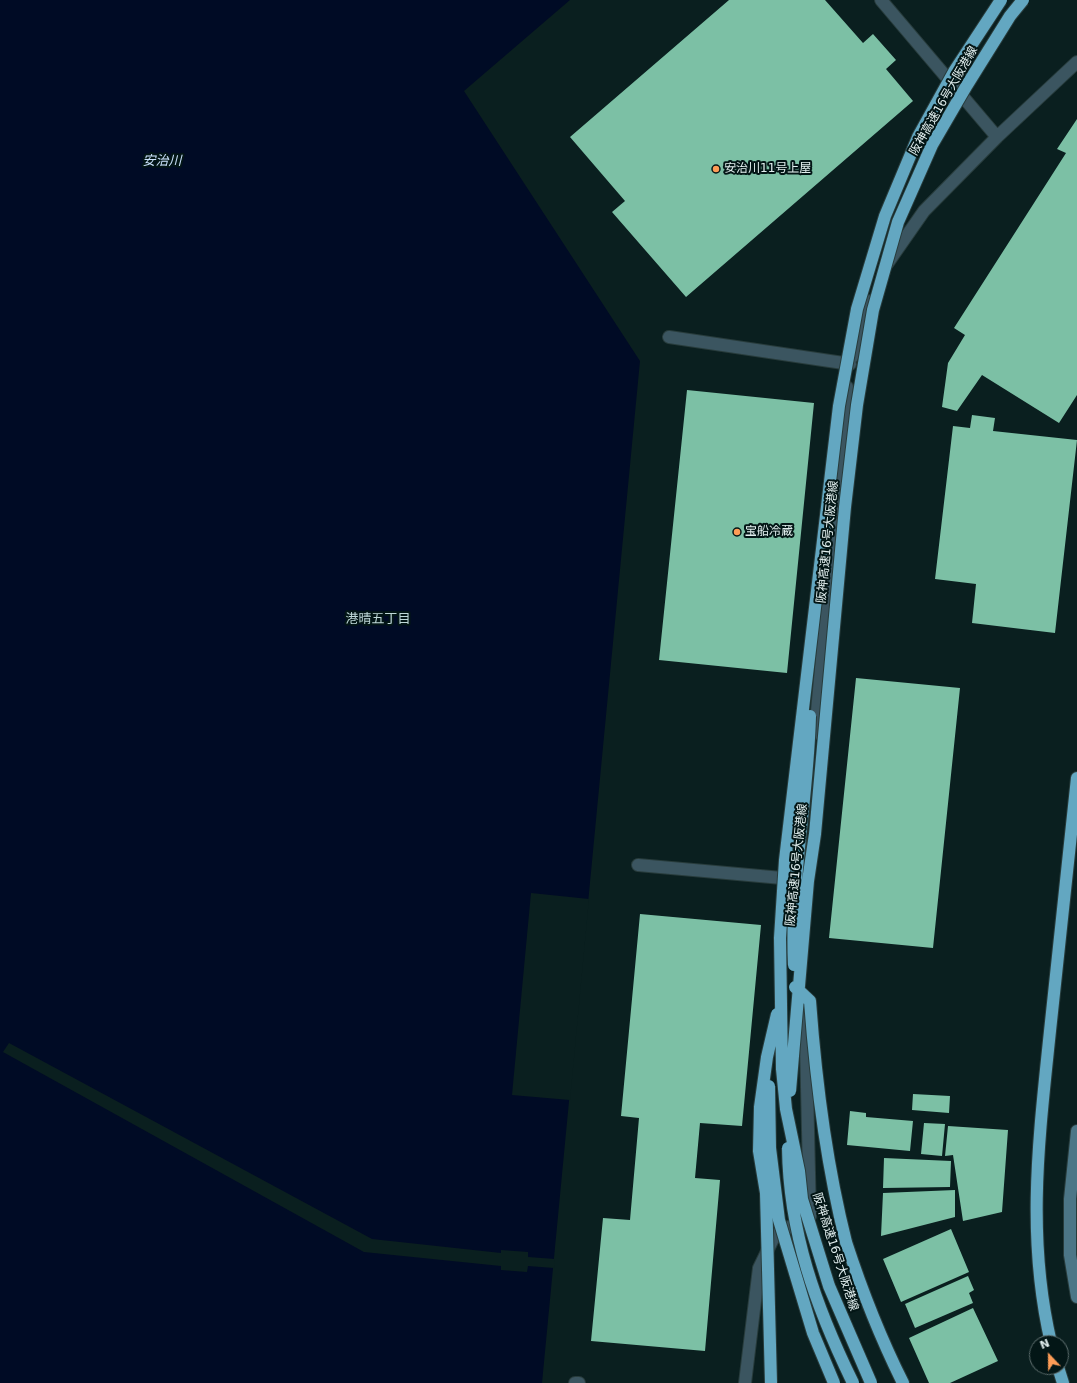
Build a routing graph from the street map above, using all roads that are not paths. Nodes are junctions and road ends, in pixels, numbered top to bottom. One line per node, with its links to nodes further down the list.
1 (881, 0): 5 (street)
2 (1001, 0): 8 (highway, 阪神高速16号大阪港線, bridge)
3 (1023, 0): 11 (highway, 阪神高速16号大阪港線, bridge)
4 (1077, 62): 5 (street)
5 (997, 137): 7 (street)
6 (669, 337): 7 (street)
7 (850, 364): 11 (street)
8 (811, 649): 12 (highway, 阪神高速16号大阪港線, bridge); 23 (highway, bridge)
9 (1077, 778): 15 (highway)
10 (638, 865): 11 (street)
11 (805, 881): 18 (street); 19 (highway, bridge); 21 (highway, 阪神高速16号大阪港線, bridge)
12 (782, 1048): 20 (highway, bridge); 22 (highway, 阪神高速16号大阪港線, bridge)
13 (1077, 1131): 14 (street)
14 (1077, 1297)
15 (1049, 1335)
16 (575, 1383): 17 (street)
17 (579, 1383)
18 (745, 1383)
19 (771, 1383)
20 (834, 1383)
21 (853, 1383)
22 (871, 1383)
23 (903, 1383)

